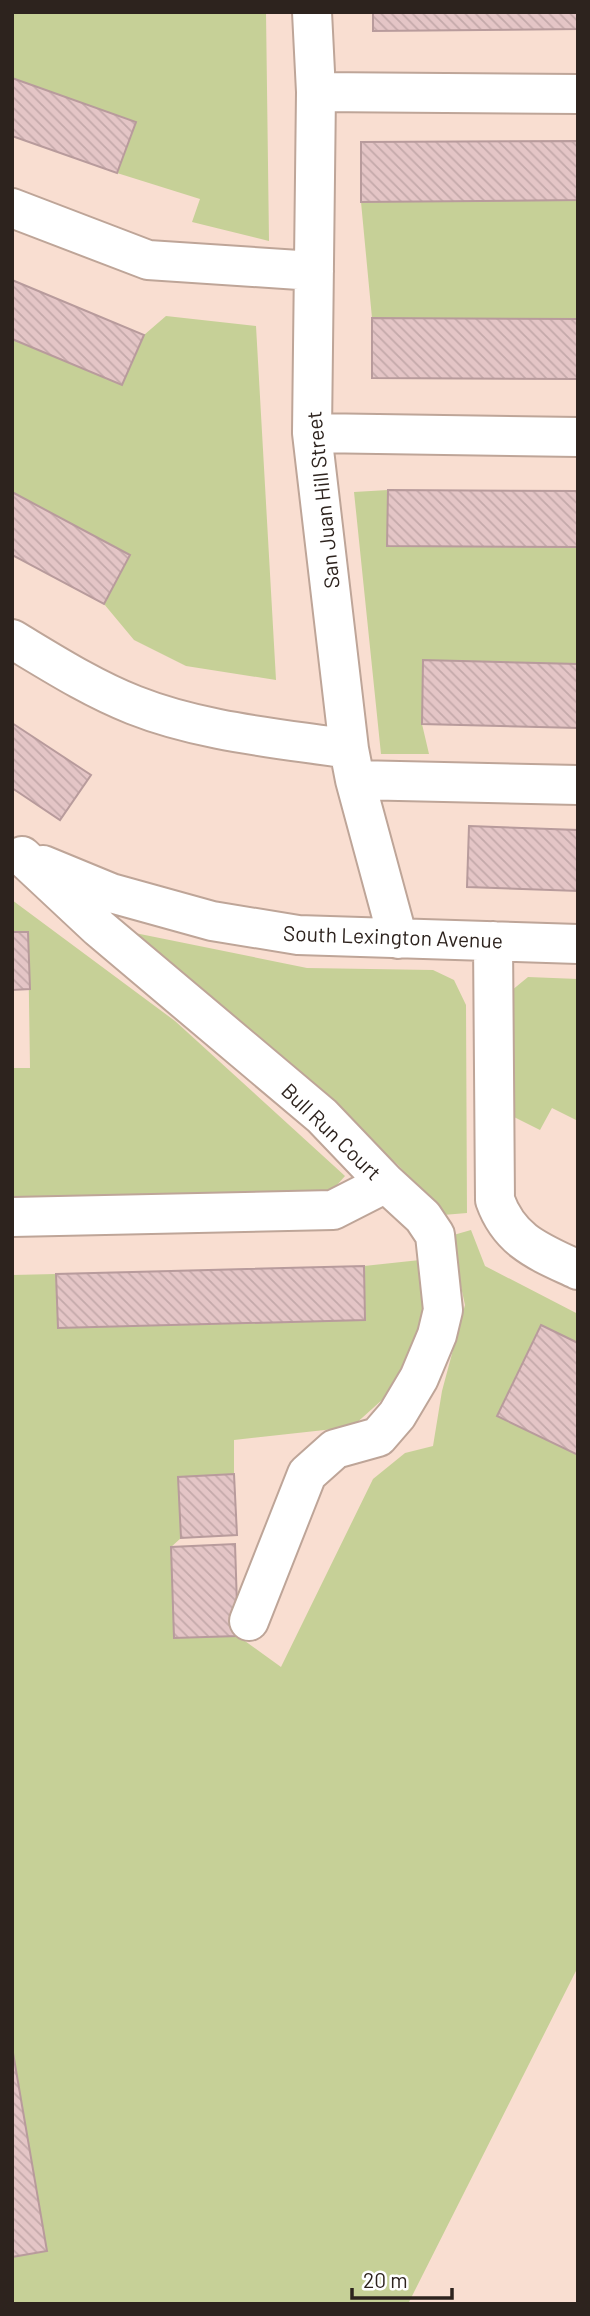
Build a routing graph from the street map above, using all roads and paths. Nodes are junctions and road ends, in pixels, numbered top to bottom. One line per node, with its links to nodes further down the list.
1 (312, 12): 2 (street, San Juan Hill Street)
2 (316, 92): 3 (street); 5 (street, San Juan Hill Street)
3 (578, 94)
4 (12, 208): 5 (street)
5 (314, 271): 6 (street, San Juan Hill Street)
6 (312, 433): 7 (street); 9 (street, San Juan Hill Street)
7 (578, 437)
8 (12, 639): 9 (street)
9 (352, 765): 10 (street); 12 (street, San Juan Hill Street)
10 (578, 785)
11 (17, 854): 12 (street, South Lexington Avenue); 15 (street, Bull Run Court)
12 (398, 939): 13 (street, South Lexington Avenue)
13 (493, 941): 14 (street, South Lexington Avenue); 17 (street)
14 (578, 944)
15 (386, 1183): 16 (street, Bull Run Court); 18 (street)
16 (12, 1217)
17 (578, 1270)
18 (249, 1621)

